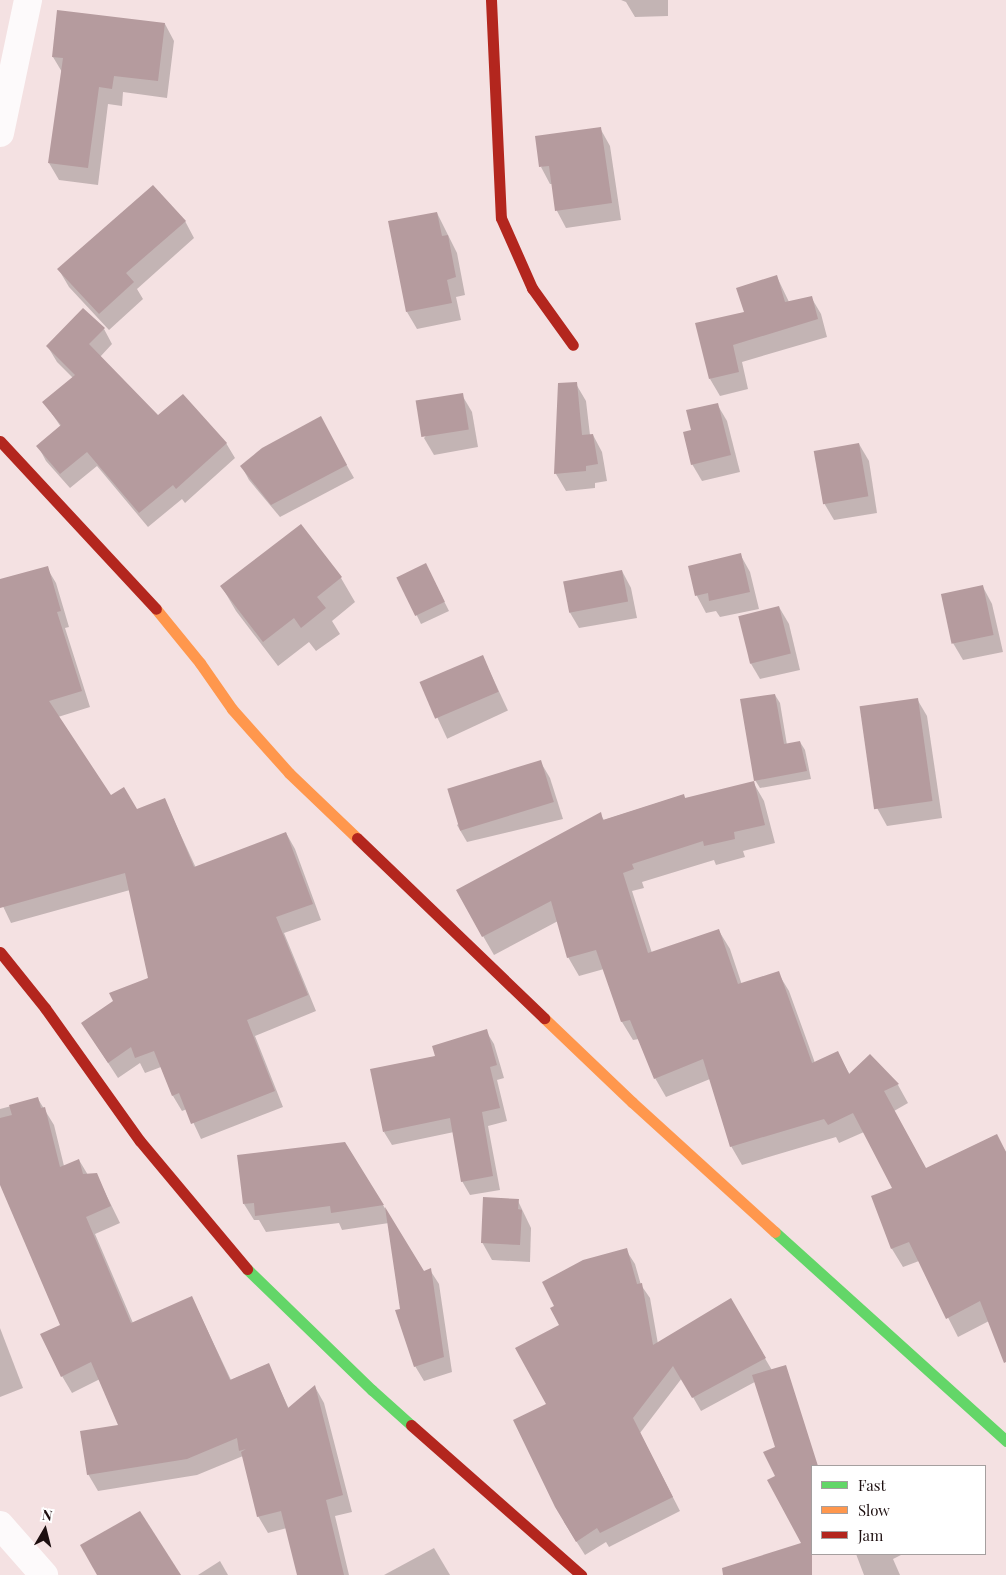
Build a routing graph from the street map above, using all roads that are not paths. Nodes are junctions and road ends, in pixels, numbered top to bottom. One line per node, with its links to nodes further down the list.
1 (28, 0): 3 (street)
2 (491, 0): 4 (street)
3 (0, 133)
4 (573, 344)
5 (0, 440): 7 (street)
6 (0, 952): 10 (street)
7 (1006, 1441)
8 (0, 1525): 9 (street)
9 (44, 1575)
10 (581, 1575)

